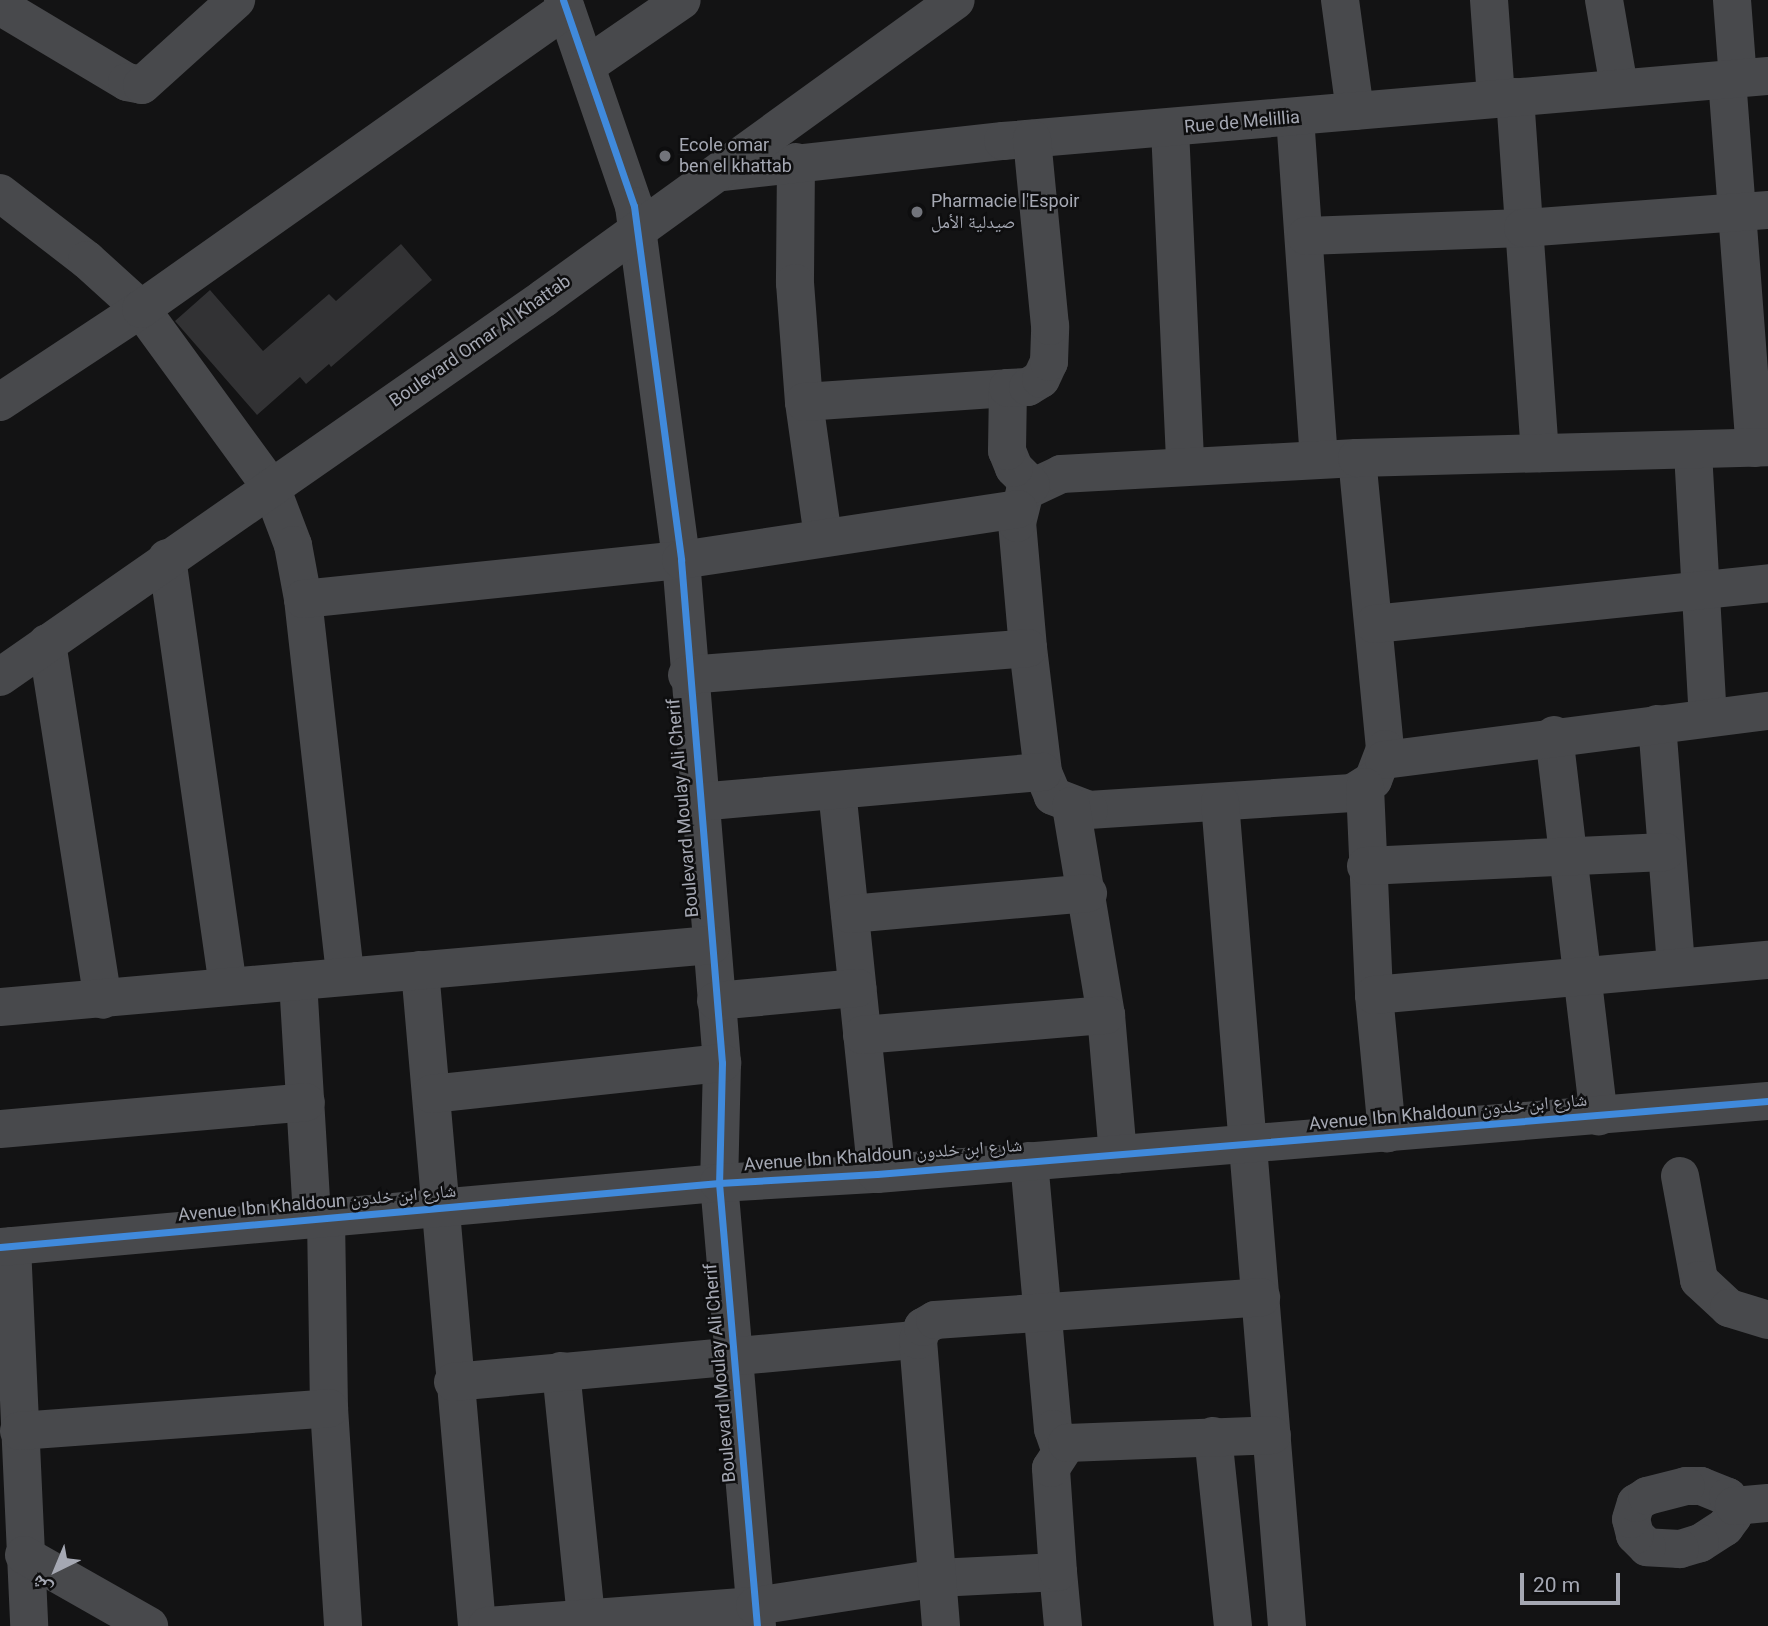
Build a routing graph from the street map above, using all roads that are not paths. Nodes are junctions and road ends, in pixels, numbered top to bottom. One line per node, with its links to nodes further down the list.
1 (236, 0): 10 (street)
2 (682, 0): 11 (street)
3 (928, 0): 23 (street, Boulevard Omar Al Khattab)
4 (956, 0): 20 (street, Boulevard Omar Al Khattab)
5 (1339, 0): 15 (street)
6 (1489, 0): 14 (street)
7 (1604, 0): 13 (street)
8 (1732, 0): 12 (street)
9 (565, 4): 11 (street, Boulevard Moulay Ali Cherif); 26 (street)
10 (0, 6)
11 (586, 66): 23 (street, Boulevard Moulay Ali Cherif)
12 (1745, 78): 13 (street, Rue de Melillia); 22 (street)
13 (1619, 87): 14 (street, Rue de Melillia)
14 (1505, 98): 15 (street, Rue de Melillia); 24 (street)
15 (1355, 111): 16 (street, Rue de Melillia)
16 (1294, 117): 17 (street, Rue de Melillia); 25 (street)
17 (1170, 129): 18 (street, Rue de Melillia); 35 (street)
18 (1032, 139): 19 (street, Rue de Melillia); 27 (street)
19 (796, 162): 20 (street, Rue de Melillia); 29 (street)
20 (716, 173): 23 (street, Boulevard Omar Al Khattab)
21 (0, 193): 26 (street)
22 (1753, 211): 24 (street); 30 (street)
23 (637, 218): 36 (street, Boulevard Omar Al Khattab); 40 (street, Boulevard Moulay Ali Cherif)
24 (1522, 228): 25 (street); 32 (street)
25 (1306, 236): 34 (street)
26 (141, 309): 28 (street); 36 (street)
27 (1008, 388): 29 (street); 37 (street)
28 (0, 401)
29 (804, 402): 38 (street)
30 (1761, 448): 31 (street)
31 (1693, 452): 32 (street); 42 (street)
32 (1540, 453): 33 (street)
33 (1357, 458): 34 (street); 44 (street)
34 (1319, 459): 35 (street)
35 (1185, 465): 37 (street)
36 (265, 479): 39 (street, Boulevard Omar Al Khattab); 43 (street); 47 (street, Boulevard Omar Al Khattab)
37 (1025, 497): 38 (street); 46 (street)
38 (823, 538): 40 (street)
39 (167, 558): 45 (street, Boulevard Omar Al Khattab); 72 (street)
40 (681, 560): 43 (street); 48 (street, Boulevard Moulay Ali Cherif)
41 (1768, 583): 42 (street)
42 (1702, 588): 44 (street); 51 (street)
43 (303, 599): 69 (street)
44 (1374, 624): 55 (street)
45 (47, 643): 49 (street, Boulevard Omar Al Khattab); 75 (street)
46 (1028, 648): 48 (street); 54 (street)
47 (0, 652)
48 (687, 674): 57 (street, Boulevard Moulay Ali Cherif)
49 (0, 677)
50 (1768, 711): 51 (street)
51 (1708, 718): 52 (street)
52 (1657, 724): 53 (street); 60 (street)
53 (1553, 735): 55 (street); 61 (street)
54 (1043, 772): 56 (street); 59 (street)
55 (1374, 774): 58 (street); 62 (street)
56 (836, 790): 57 (street); 64 (street)
57 (698, 802): 65 (street, Boulevard Moulay Ali Cherif)
58 (1220, 802): 59 (street); 87 (street)
59 (1071, 806): 63 (street)
60 (1665, 852): 61 (street); 67 (street)
61 (1569, 860): 62 (street); 70 (street)
62 (1366, 866): 74 (street)
63 (1088, 892): 64 (street); 78 (street)
64 (850, 914): 73 (street)
65 (711, 945): 68 (street); 76 (street, Boulevard Moulay Ali Cherif)
66 (1768, 960): 67 (street)
67 (1676, 967): 70 (street)
68 (420, 970): 69 (street); 81 (street)
69 (345, 976): 71 (street)
70 (1582, 976): 74 (street); 84 (street)
71 (298, 981): 72 (street); 83 (street)
72 (228, 987): 75 (street)
73 (858, 988): 76 (street); 79 (street)
74 (1374, 995): 86 (street)
75 (103, 1000): 77 (street)
76 (716, 1001): 80 (street, Boulevard Moulay Ali Cherif)
77 (0, 1007)
78 (1106, 1015): 79 (street); 88 (street)
79 (862, 1035): 90 (street)
80 (722, 1063): 81 (street); 92 (street, Boulevard Moulay Ali Cherif)
81 (431, 1094): 93 (street)
82 (1768, 1101): 84 (street, Avenue Ibn Khaldoun شارع ابن خلدون)
83 (306, 1102): 85 (street); 94 (street)
84 (1599, 1116): 86 (street, Avenue Ibn Khaldoun شارع ابن خلدون)
85 (0, 1129)
86 (1387, 1133): 87 (street, Avenue Ibn Khaldoun شارع ابن خلدون)
87 (1249, 1144): 88 (street, Avenue Ibn Khaldoun شارع ابن خلدون); 96 (street)
88 (1118, 1154): 89 (street, Avenue Ibn Khaldoun شارع ابن خلدون)
89 (1029, 1161): 90 (street, Avenue Ibn Khaldoun شارع ابن خلدون); 97 (street)
90 (877, 1174): 92 (street, Avenue Ibn Khaldoun شارع ابن خلدون)
91 (1680, 1176): 98 (street)
92 (719, 1183): 93 (street, Avenue Ibn Khaldoun شارع ابن خلدون); 100 (street, Boulevard Moulay Ali Cherif)
93 (440, 1208): 94 (street, Avenue Ibn Khaldoun شارع ابن خلدون); 102 (street)
94 (319, 1219): 95 (street, Avenue Ibn Khaldoun شارع ابن خلدون); 103 (street)
95 (6, 1246): 104 (street)
96 (1261, 1297): 97 (street); 105 (street)
97 (1044, 1314): 99 (street); 107 (street)
98 (1768, 1320)
99 (918, 1340): 100 (street); 110 (street)
100 (734, 1353): 101 (street); 111 (street, Boulevard Moulay Ali Cherif)
101 (561, 1371): 102 (street); 112 (street)
102 (453, 1382): 116 (street)
103 (329, 1408): 104 (street); 115 (street)
104 (19, 1431): 108 (street)
105 (1272, 1435): 106 (street); 121 (street)
106 (1213, 1436): 107 (street); 120 (street)
107 (1060, 1449): 109 (street)
108 (24, 1555): 113 (street); 114 (street)
109 (1058, 1572): 110 (street); 119 (street)
110 (937, 1578): 111 (street); 118 (street)
111 (756, 1616): 112 (street)
112 (586, 1621): 117 (street)
113 (29, 1626)
114 (149, 1626)
115 (343, 1626)
116 (477, 1626)
117 (487, 1626)
118 (940, 1626)
119 (1063, 1626)
120 (1233, 1626)
121 (1287, 1626)

